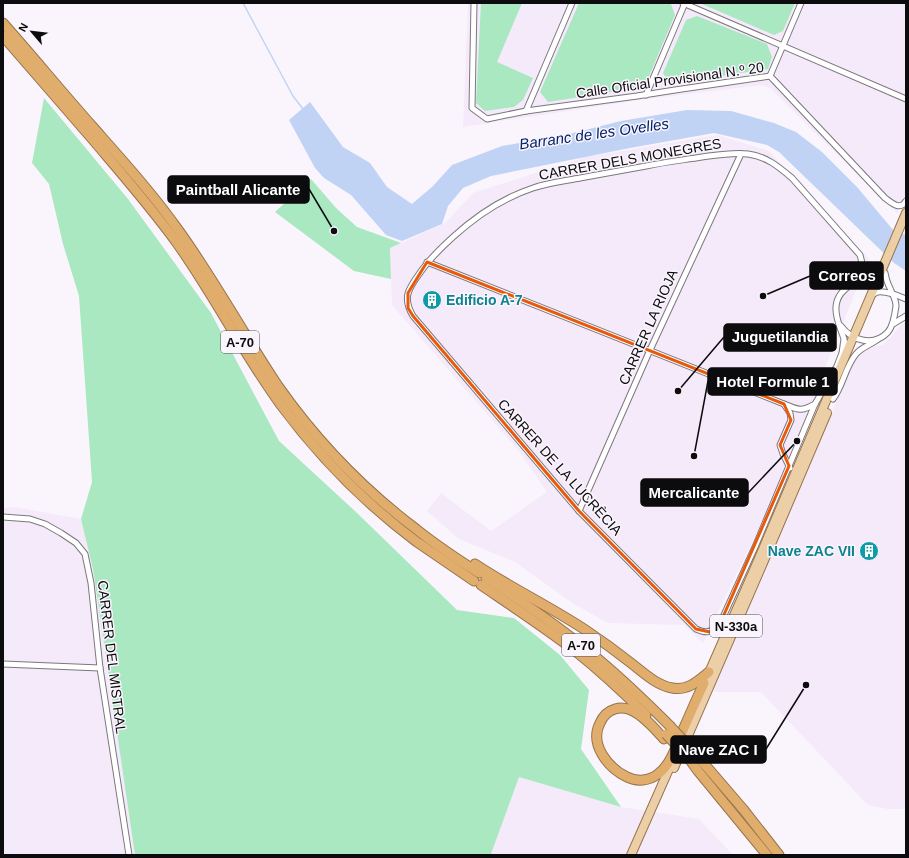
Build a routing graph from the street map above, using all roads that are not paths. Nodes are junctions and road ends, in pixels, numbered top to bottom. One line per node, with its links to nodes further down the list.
1 (474, 3): 12 (street, Calle Oficial Provisional N.º 20)
2 (572, 3): 12 (street)
3 (684, 3): 7 (street); 10 (street)
4 (801, 3): 7 (street)
5 (3, 23): 8 (highway, A-70)
6 (3, 36): 8 (highway, A-70)
7 (783, 46): 9 (street); 11 (street)
8 (39, 71): 38 (highway, A-70); 46 (highway, A-70)
9 (770, 76): 10 (street, Calle Oficial Provisional N.º 20); 14 (street, Calle Oficial Provisional N.º 20)
10 (646, 95): 12 (street, Calle Oficial Provisional N.º 20)
11 (906, 99)
12 (526, 111)
13 (741, 154): 17 (street, CARRER DELS MONEGRES); 19 (street, CARRER DELS MONEGRES); 30 (street, CARRER LA RIOJA)
14 (906, 201)
15 (906, 213): 16 (main road, N-330a)
16 (903, 227): 18 (main road, N-330a)
17 (427, 262): 23 (street, CARRER DELS MONEGRES); 30 (street)
18 (885, 270): 19 (street); 20 (main road, N-330a); 21 (street)
19 (851, 284): 25 (street, CARRER DELS MONEGRES)
20 (875, 293): 21 (street); 27 (main road, N-330a)
21 (893, 295): 22 (street); 26 (street)
22 (906, 299)
23 (407, 301): 40 (street, CARRER DE LA LUCRÈCIA)
24 (906, 316): 26 (street)
25 (837, 321): 27 (street); 28 (street)
26 (893, 324): 29 (street)
27 (855, 338): 29 (street); 31 (main road, N-330a); 33 (main road, N-330a)
28 (844, 339): 31 (street); 32 (street)
29 (879, 339): 33 (street)
30 (650, 350): 34 (street); 40 (street, CARRER LA RIOJA)
31 (846, 353): 32 (main road, N-330a)
32 (840, 364): 35 (street); 37 (main road, N-330a)
33 (833, 399): 56 (main road, N-330a)
34 (784, 404): 35 (street); 36 (street)
35 (815, 404): 36 (street)
36 (789, 466): 37 (street); 42 (street)
37 (793, 478): 39 (main road, N-330a)
38 (367, 487): 46 (highway, A-70); 49 (highway)
39 (782, 503): 42 (street); 44 (main road, N-330a)
40 (579, 511): 45 (street, CARRER DE LA LUCRÈCIA)
41 (3, 517): 48 (street, CARRER DEL MISTRAL)
42 (761, 532): 43 (street)
43 (755, 547): 44 (street); 45 (street)
44 (759, 558): 45 (street); 49 (main road, N-330a)
45 (745, 569)
46 (479, 579): 51 (highway, A-70)
47 (3, 664): 48 (street)
48 (100, 668): 54 (street, CARRER DEL MISTRAL)
49 (709, 672): 50 (main road, N-330a)
50 (704, 683): 51 (highway); 55 (main road, N-330a)
51 (667, 733): 52 (highway, A-70, bridge); 52 (highway)
52 (691, 759): 53 (highway, A-70); 57 (highway, A-70)
53 (707, 766): 58 (highway, A-70); 59 (highway)
54 (129, 855)
55 (631, 855)
56 (636, 855)
57 (767, 855)
58 (779, 855)
59 (785, 855)

